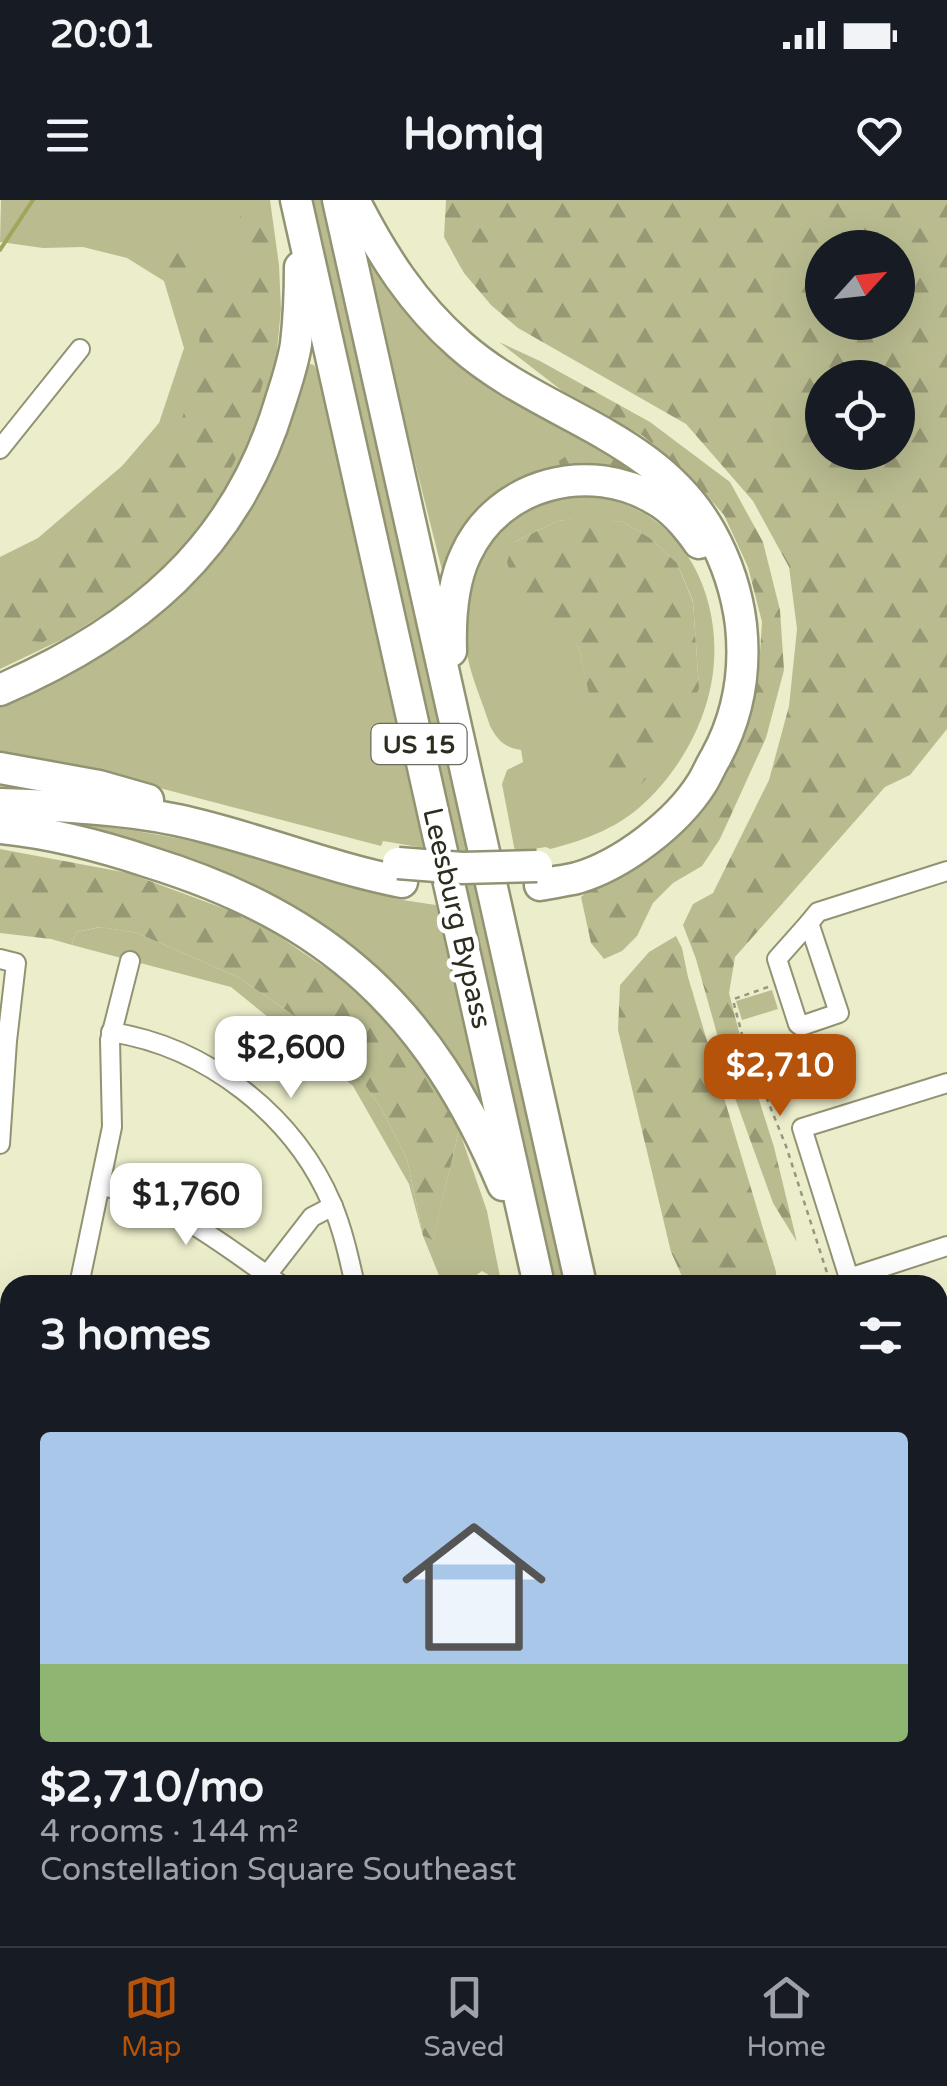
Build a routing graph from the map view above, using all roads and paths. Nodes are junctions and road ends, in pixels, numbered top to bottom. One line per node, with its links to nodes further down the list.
1 (338, 200): 8 (highway, Leesburg Bypass / US 15)
2 (354, 200): 13 (highway)
3 (296, 202): 6 (highway); 29 (highway, Leesburg Bypass / US 15)
4 (80, 349): 5 (street)
5 (0, 450)
6 (0, 690)
7 (0, 768): 12 (highway)
8 (471, 793): 13 (highway); 30 (highway, Leesburg Bypass / US 15)
9 (0, 804): 12 (highway)
10 (0, 828): 28 (highway)
11 (947, 871): 14 (street)
12 (400, 872): 13 (highway, bridge)
13 (539, 875)
14 (809, 923): 14 (street)
15 (0, 959): 20 (street)
16 (130, 961): 18 (street)
17 (773, 986): 31 (path)
18 (111, 1032): 21 (street); 22 (street)
19 (947, 1083): 32 (street)
20 (0, 1144)
21 (100, 1185): 24 (street); 25 (street)
22 (333, 1206): 26 (street); 27 (street)
23 (947, 1246): 33 (street)
24 (81, 1275)
25 (267, 1275)
26 (277, 1275)
27 (353, 1275)
28 (535, 1275)
29 (537, 1275)
30 (579, 1275)
31 (827, 1275)
32 (848, 1275)
33 (858, 1275)

